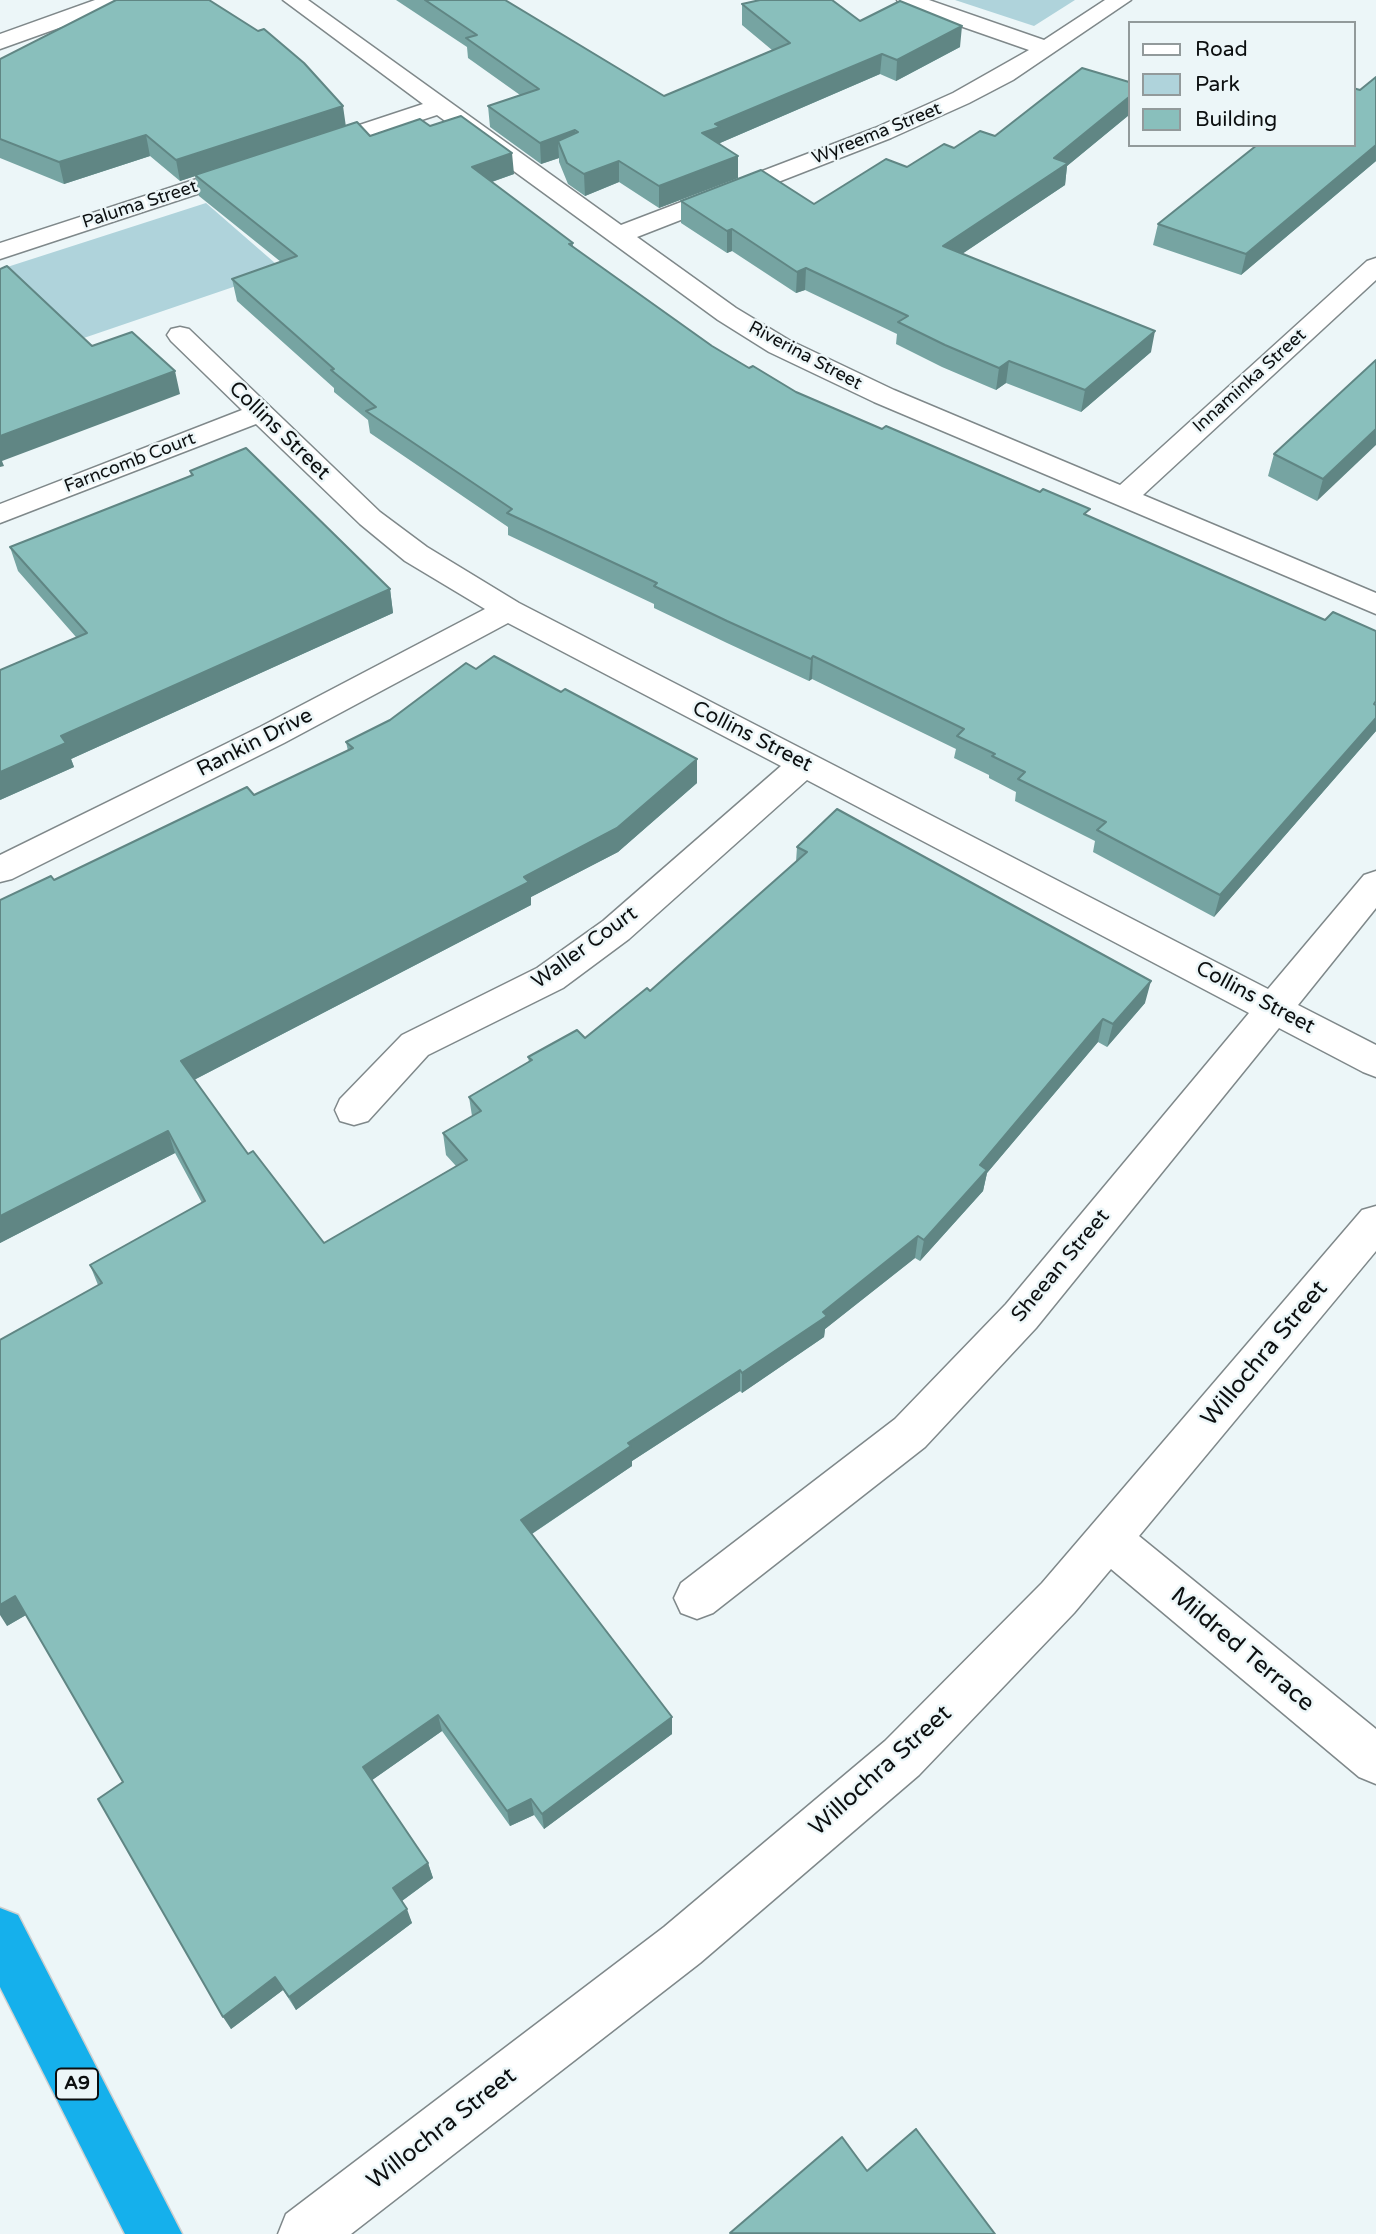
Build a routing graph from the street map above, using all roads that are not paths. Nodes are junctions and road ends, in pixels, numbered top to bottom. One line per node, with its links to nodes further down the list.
1 (115, 0): 5 (street)
2 (294, 0): 7 (street, Riverina Street)
3 (908, 0): 6 (street)
4 (1120, 0): 6 (street, Wyreema Street)
5 (0, 42)
6 (1046, 48): 10 (street, Wyreema Street)
7 (440, 106): 8 (street); 10 (street, Riverina Street)
8 (296, 153)
9 (271, 162): 11 (street, Paluma Street)
10 (618, 235): 15 (street, Riverina Street)
11 (0, 251)
12 (1376, 266): 15 (street, Innaminka Street)
13 (180, 335): 14 (street, Collins Street)
14 (260, 413): 16 (street, Farncomb Court); 18 (street, Collins Street)
15 (1125, 496): 17 (street, Riverina Street)
16 (0, 514)
17 (1376, 604)
18 (508, 610): 19 (street, Collins Street); 20 (street, Rankin Drive)
19 (804, 764): 22 (street, Collins Street); 24 (street, Waller Court)
20 (0, 870)
21 (1376, 884): 22 (street, Sheean Street)
22 (1274, 1008): 23 (street, Collins Street); 27 (street, Sheean Street)
23 (1376, 1062)
24 (354, 1110)
25 (1376, 1222): 26 (street, Willochra Street)
26 (1109, 1539): 28 (street, Mildred Terrace); 31 (street, Willochra Street)
27 (697, 1598)
28 (1376, 1760)
29 (0, 1933): 30 (highway, A9)
30 (154, 2234)
31 (306, 2234)

